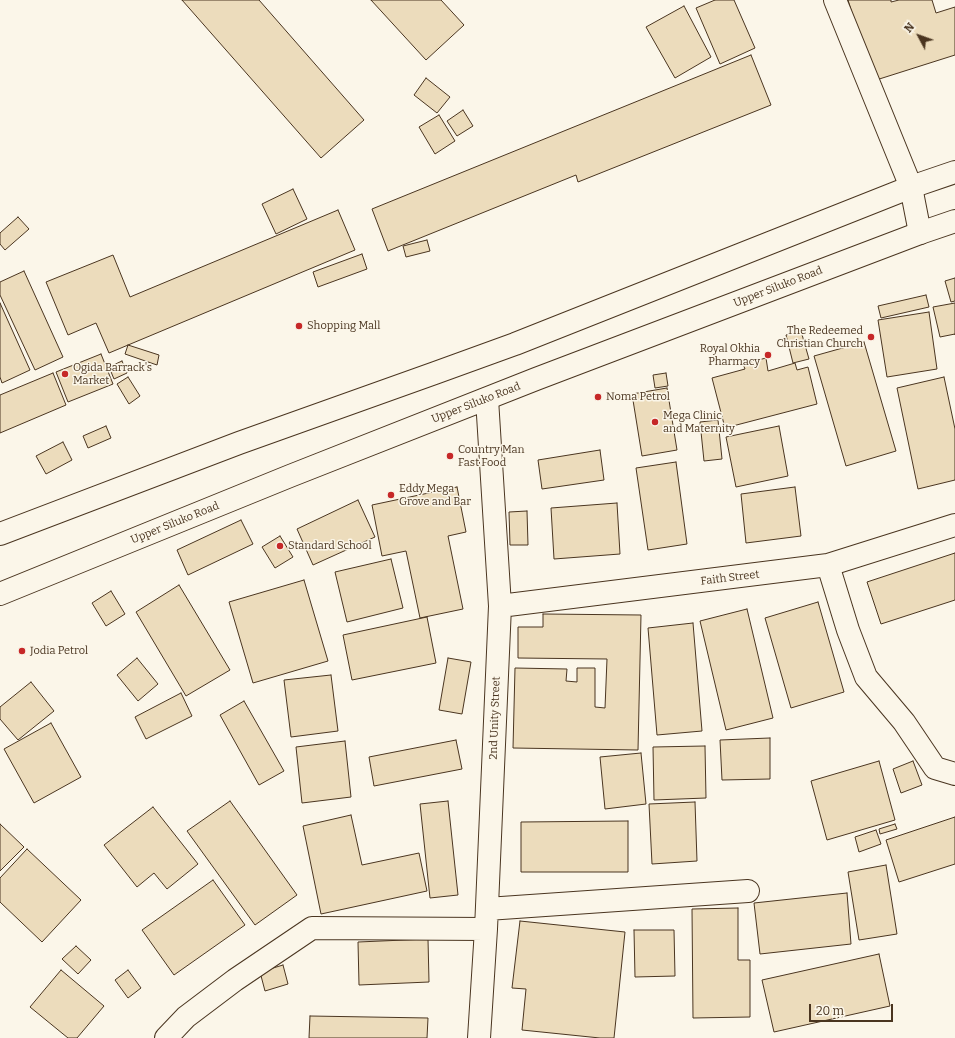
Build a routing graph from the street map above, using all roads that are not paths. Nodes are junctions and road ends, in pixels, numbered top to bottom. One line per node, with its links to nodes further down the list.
1 (835, 0): 3 (street)
2 (955, 172): 3 (street)
3 (911, 186): 5 (street); 8 (street)
4 (955, 221): 5 (street, Upper Siluko Road)
5 (920, 233): 6 (street, Upper Siluko Road)
6 (486, 399): 10 (street, Upper Siluko Road); 11 (street, 2nd Unity Street)
7 (955, 525): 9 (street, Faith Street)
8 (0, 534)
9 (828, 566): 11 (street, Faith Street); 12 (street)
10 (0, 594)
11 (500, 606): 14 (street, 2nd Unity Street)
12 (955, 774)
13 (748, 891): 14 (street)
14 (487, 919): 15 (street); 16 (street, 2nd Unity Street)
15 (166, 1038)
16 (479, 1038)

